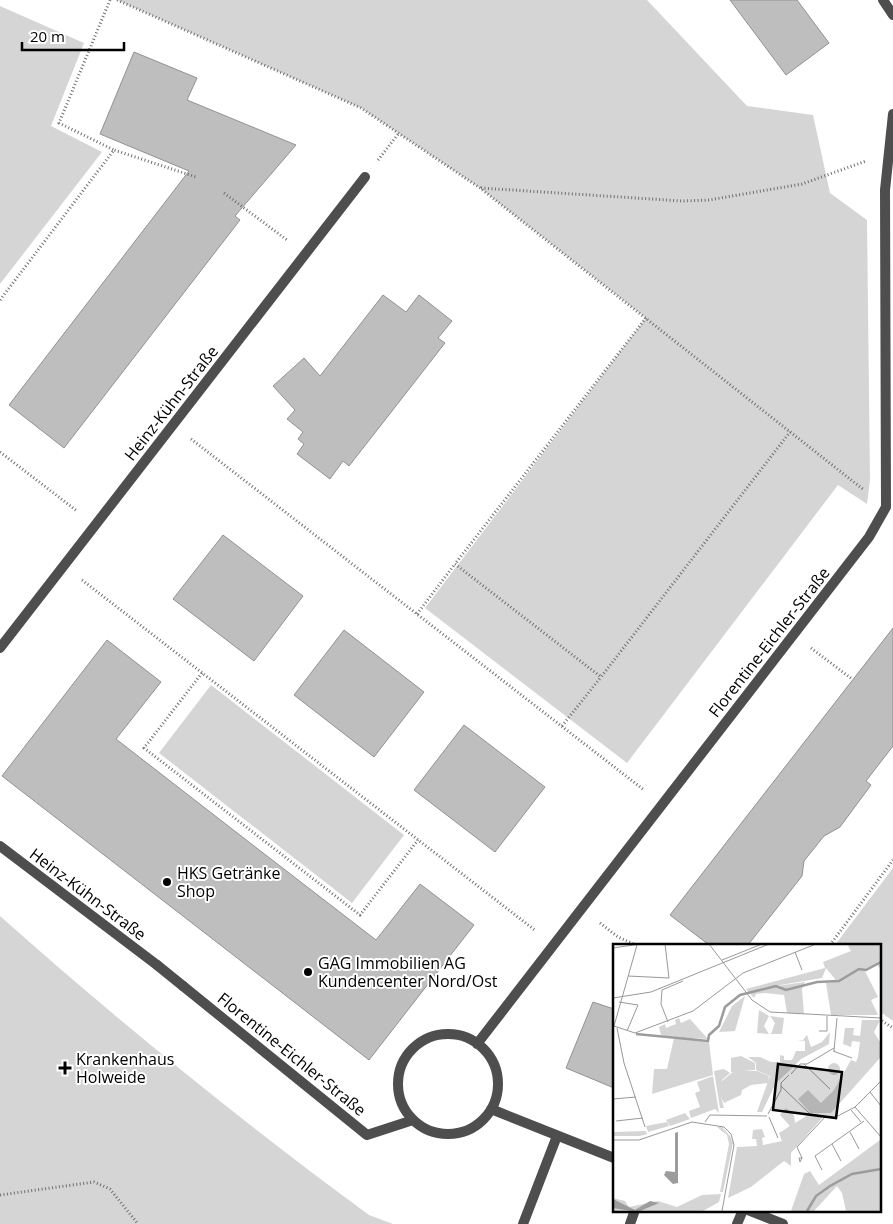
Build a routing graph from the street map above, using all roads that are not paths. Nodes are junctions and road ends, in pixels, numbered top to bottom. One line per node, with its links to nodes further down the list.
1 (883, 0): 2 (street)
2 (893, 15)
3 (893, 114): 5 (street, Florentine-Eichler-Straße)
4 (365, 176): 6 (street, Heinz-Kühn-Straße)
5 (889, 193): 9 (street, Florentine-Eichler-Straße)
6 (0, 648)
7 (0, 846): 8 (street, Heinz-Kühn-Straße)
8 (183, 986): 11 (street, Florentine-Eichler-Straße)
9 (477, 1044): 10 (street); 11 (street)
10 (491, 1110): 11 (street); 12 (street)
11 (414, 1120)
12 (557, 1136): 13 (street); 17 (street)
13 (613, 1158)
14 (634, 1212): 18 (street)
15 (742, 1212): 19 (street)
16 (753, 1212): 20 (street)
17 (523, 1224)
18 (630, 1224)
19 (738, 1224)
20 (783, 1224)

